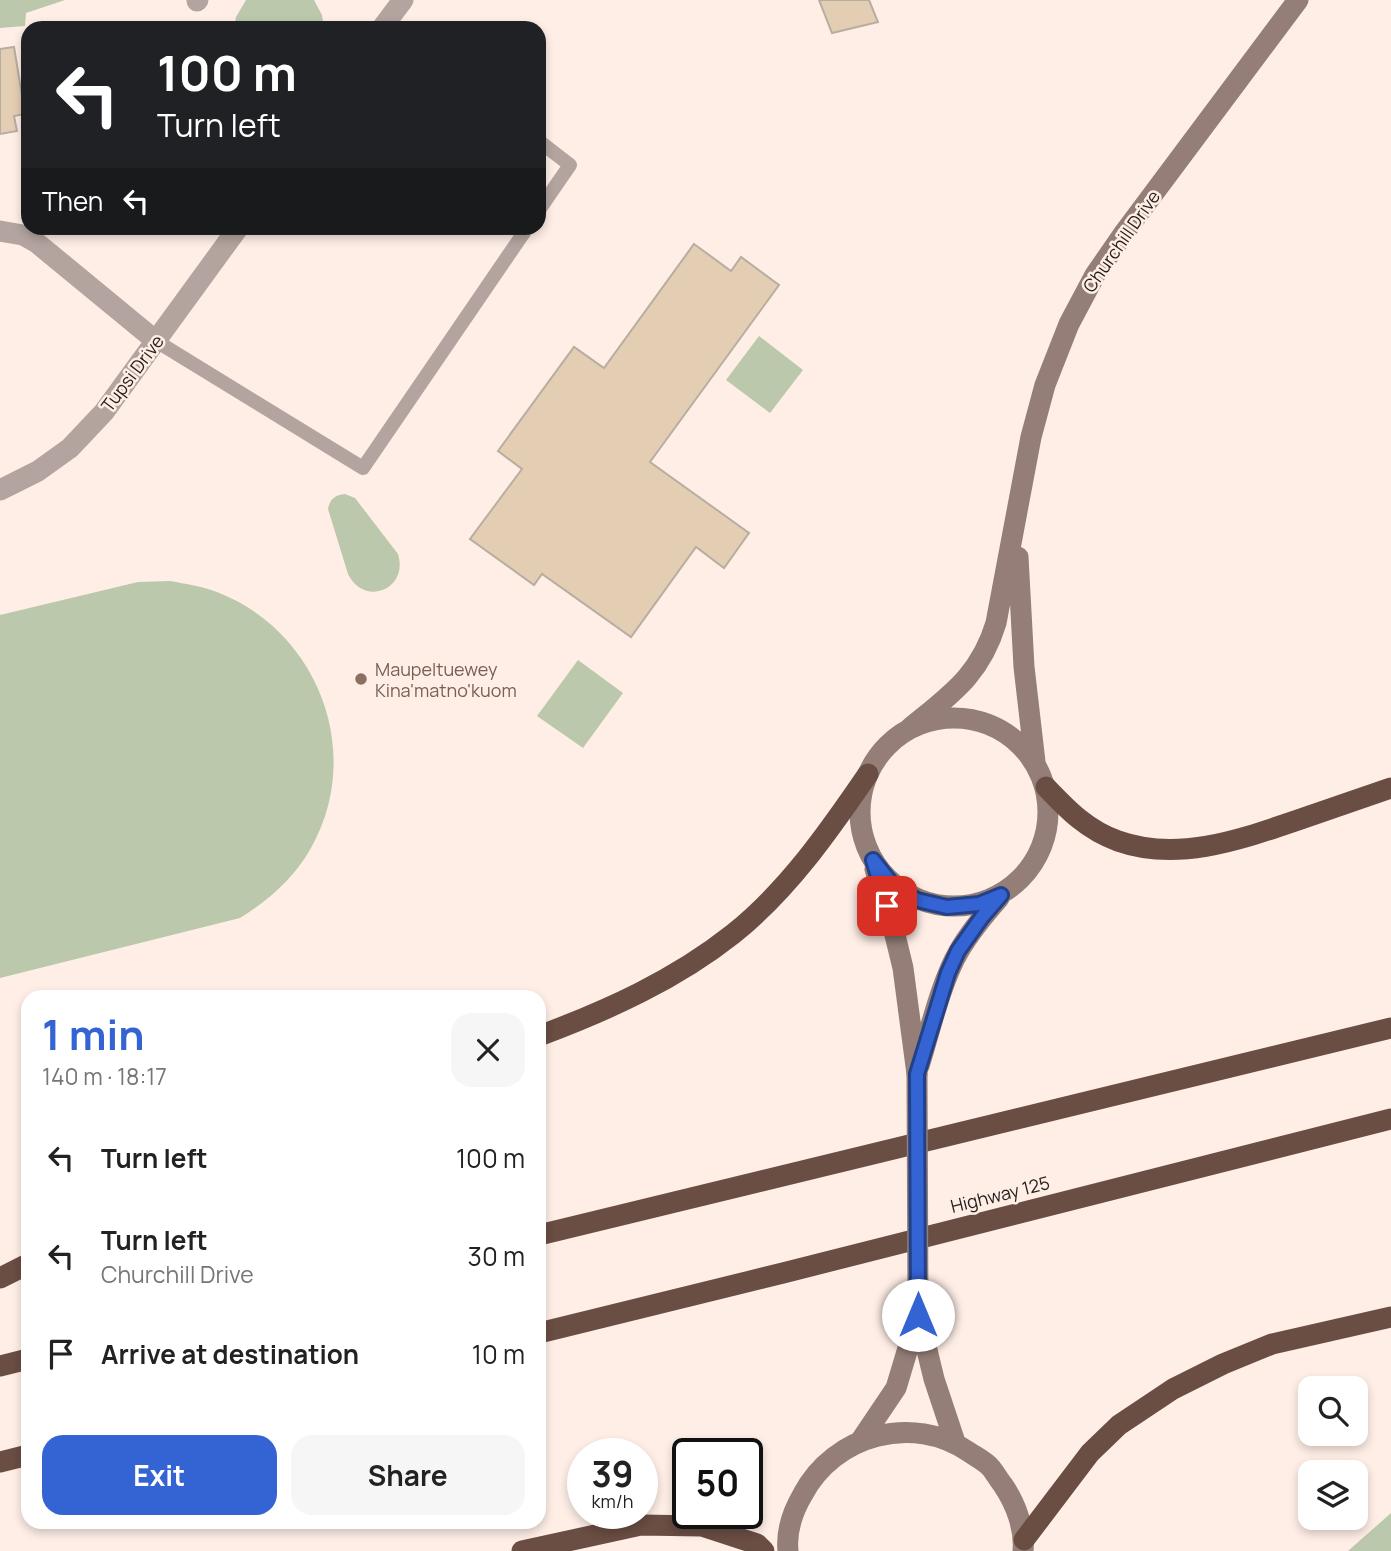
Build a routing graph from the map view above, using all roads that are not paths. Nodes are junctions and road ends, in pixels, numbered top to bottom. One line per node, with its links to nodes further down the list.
1 (403, 0): 3 (street)
2 (1298, 0): 13 (main road, Churchill Drive)
3 (392, 21)
4 (546, 146): 5 (lane)
5 (546, 200)
6 (0, 231): 7 (street)
7 (21, 235)
8 (23, 235): 11 (street)
9 (233, 235): 11 (street, Tupsi Drive)
10 (522, 235): 11 (lane)
11 (156, 341): 12 (street, Tupsi Drive)
12 (0, 490)
13 (1017, 517): 14 (main road, Churchill Drive); 15 (main road, Churchill Drive)
14 (909, 729): 15 (main road); 16 (main road)
15 (1035, 762): 17 (main road)
16 (868, 774): 19 (main road); 22 (highway)
17 (1046, 787): 18 (highway); 20 (main road)
18 (1391, 788)
19 (873, 860): 20 (main road); 23 (main road)
20 (1001, 895): 23 (main road)
21 (1391, 1028): 25 (highway)
22 (546, 1033)
23 (917, 1074): 28 (main road, bridge)
24 (1391, 1119): 30 (highway, Highway 125)
25 (546, 1233)
26 (21, 1268): 27 (highway)
27 (0, 1278)
28 (918, 1315): 33 (main road); 34 (main road)
29 (1391, 1317): 37 (highway)
30 (546, 1331)
31 (21, 1361): 32 (highway)
32 (0, 1366)
33 (861, 1440): 34 (main road); 40 (main road)
34 (955, 1443): 37 (main road)
35 (21, 1456): 36 (highway)
36 (0, 1461)
37 (1023, 1546)
38 (522, 1551): 39 (highway)
39 (764, 1551)
40 (788, 1551)

